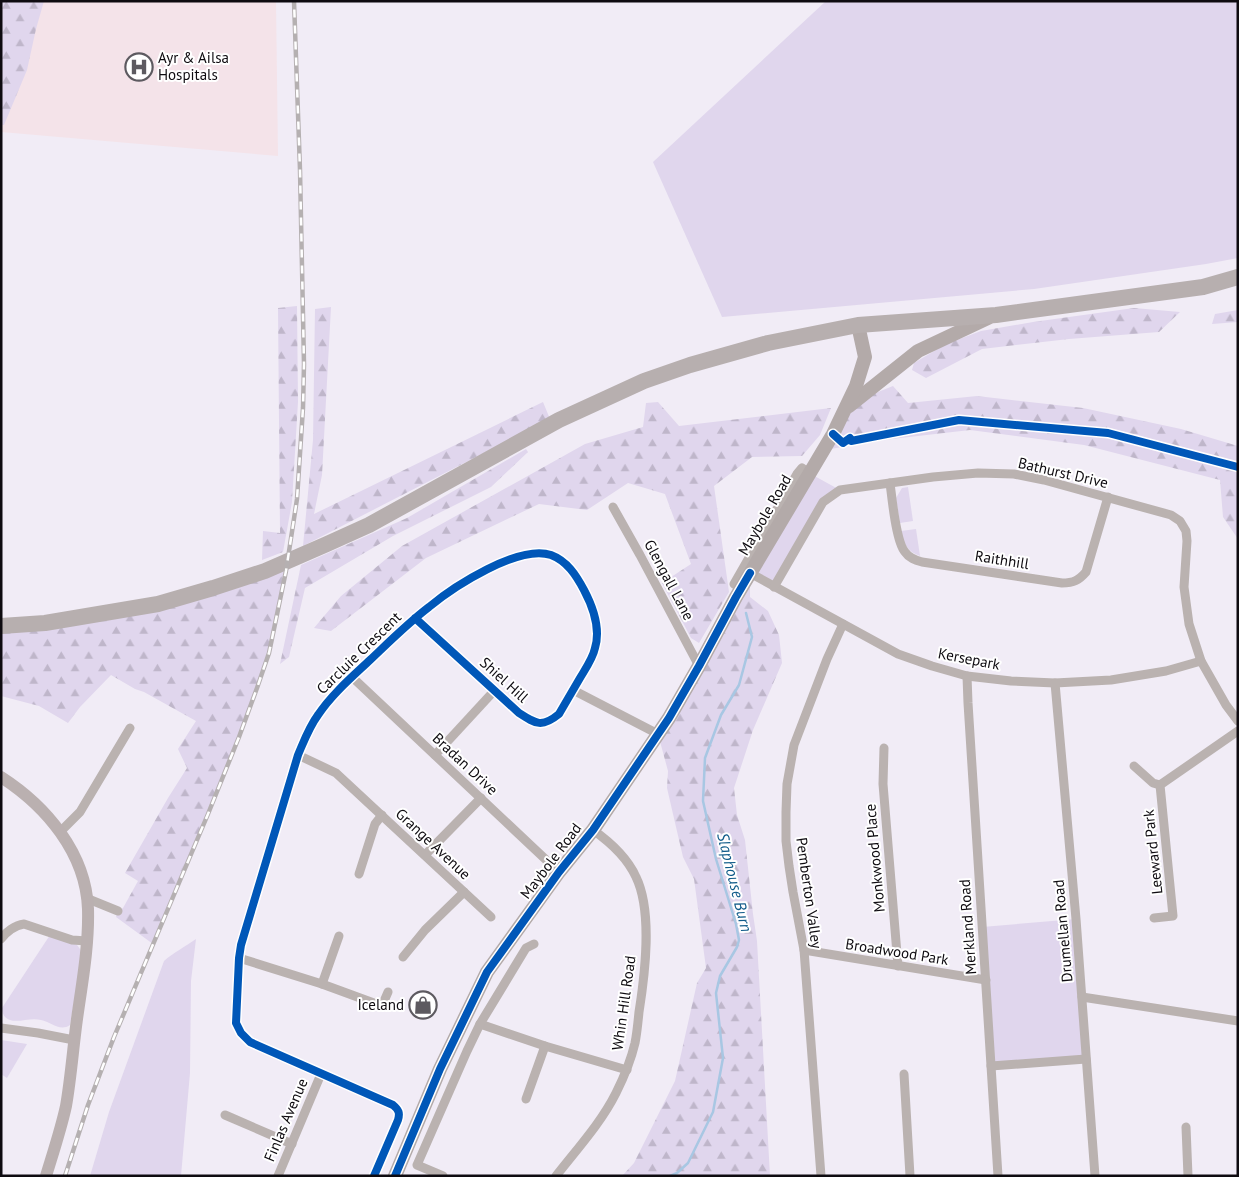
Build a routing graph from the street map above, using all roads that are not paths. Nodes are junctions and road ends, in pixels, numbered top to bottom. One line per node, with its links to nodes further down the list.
1 (1238, 277): 2 (highway)
2 (996, 315): 3 (highway); 4 (main road, Maybole Road)
3 (858, 325): 4 (main road, Maybole Road); 14 (highway)
4 (844, 411): 5 (main road, Maybole Road)
5 (809, 473): 9 (main road, Maybole Road); 11 (street)
6 (890, 483): 7 (street, Bathurst Drive); 7 (street, Raithhill); 10 (street, Bathurst Drive)
7 (1108, 497): 15 (street, Bathurst Drive)
8 (613, 507): 16 (street, Glengall Lane)
9 (750, 573): 10 (street, Kersepark); 11 (main road, Maybole Road)
10 (774, 586): 13 (street, Kersepark)
11 (741, 588): 16 (main road, Maybole Road)
12 (415, 618): 18 (street, Carcluie Crescent); 20 (street, Carcluie Crescent); 21 (street, Shiel Hill)
13 (843, 624): 17 (street, Kersepark); 48 (street, Pemberton Valley)
14 (1, 626)
15 (1201, 660): 19 (street, Kersepark); 22 (street, Bathurst Drive)
16 (699, 666): 25 (main road, Maybole Road)
17 (967, 676): 19 (street, Kersepark); 52 (street, Merkland Road)
18 (352, 677): 27 (street, Carcluie Crescent); 28 (street, Bradan Drive)
19 (1055, 684): 55 (street, Drumellan Road)
20 (574, 690): 21 (street, Shiel Hill); 25 (street)
21 (494, 691): 28 (street)
22 (1238, 721)
23 (130, 728): 35 (street)
24 (1238, 731): 31 (street)
25 (658, 734): 34 (main road, Maybole Road)
26 (884, 748): 51 (street, Monkwood Place)
27 (298, 755): 33 (street, Grange Avenue); 50 (street, Carcluie Crescent)
28 (435, 755): 32 (street, Bradan Drive)
29 (1134, 766): 31 (street)
30 (1, 777): 35 (street)
31 (1160, 785): 43 (street, Leeward Park)
32 (480, 798): 36 (street); 37 (street, Bradan Drive)
33 (382, 816): 36 (street, Grange Avenue); 38 (street, Grange Avenue)
34 (593, 830): 37 (main road, Maybole Road); 63 (street, Whin Hill Road)
35 (60, 832): 40 (street)
36 (425, 855): 39 (street, Grange Avenue)
37 (559, 872): 73 (main road, Maybole Road)
38 (359, 874)
39 (464, 892): 42 (street, Grange Avenue); 49 (street, Grange Avenue)
40 (86, 898): 41 (street); 46 (street)
41 (118, 912)
42 (491, 916)
43 (1154, 918)
44 (339, 936): 53 (street)
45 (1, 939): 46 (street)
46 (87, 941): 59 (street)
47 (534, 944): 57 (street)
48 (804, 950): 51 (street, Broadwood Park); 76 (street, Pemberton Valley)
49 (403, 957)
50 (239, 958): 53 (street); 64 (street, Carcluie Crescent)
51 (898, 966): 52 (street, Broadwood Park)
52 (986, 980): 62 (street, Merkland Road)
53 (322, 984): 54 (street)
54 (388, 992)
55 (1082, 997): 56 (street); 61 (street, Drumellan Road)
56 (1238, 1021)
57 (480, 1024): 60 (street); 74 (street)
58 (1, 1028): 59 (street)
59 (74, 1040): 70 (street)
60 (545, 1046): 63 (street); 66 (street)
61 (1086, 1059): 62 (street); 79 (street, Drumellan Road)
62 (991, 1066): 78 (street, Merkland Road)
63 (627, 1070): 75 (street, Whin Hill Road)
64 (320, 1074): 69 (street, Finlas Avenue); 72 (street, Carcluie Crescent)
65 (904, 1074): 77 (street)
66 (526, 1099)
67 (225, 1115): 69 (street)
68 (1186, 1126): 80 (street)
69 (292, 1144): 71 (street, Finlas Avenue)
70 (46, 1176)
71 (278, 1176)
72 (374, 1176)
73 (395, 1176)
74 (443, 1176)
75 (556, 1176)
76 (820, 1176)
77 (910, 1176)
78 (998, 1176)
79 (1095, 1176)
80 (1188, 1176)

